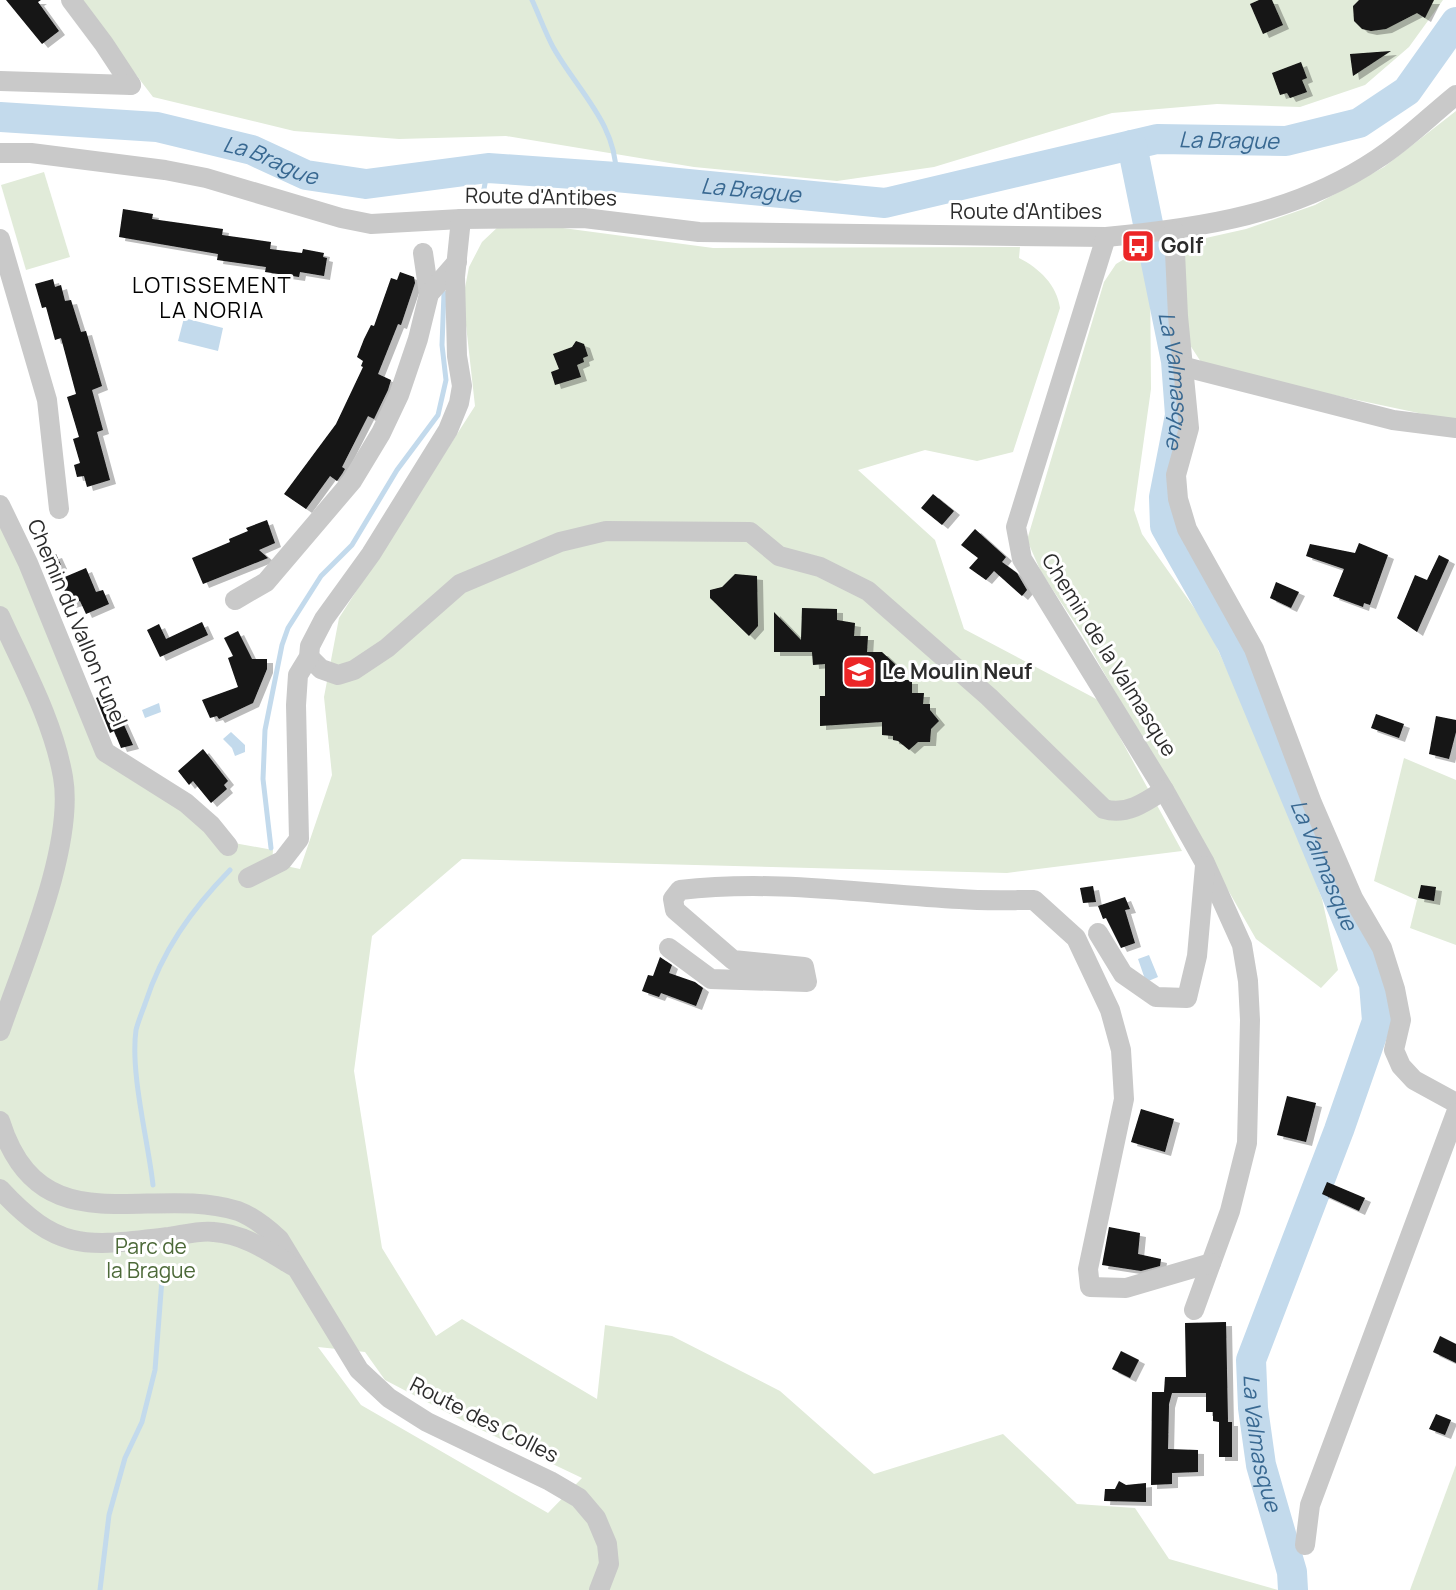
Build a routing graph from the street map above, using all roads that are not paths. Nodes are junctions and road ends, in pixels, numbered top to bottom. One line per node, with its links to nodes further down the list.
1 (71, 0): 2 (street)
2 (0, 81)
3 (1456, 95): 6 (street, Route d'Antibes)
4 (0, 153): 5 (street, Route d'Antibes)
5 (462, 219): 7 (street, Route d'Antibes); 10 (street)
6 (1167, 232): 7 (street, Route d'Antibes); 12 (street)
7 (1106, 237): 19 (street, Chemin de la Valmasque)
8 (0, 239): 15 (street)
9 (423, 253): 11 (street)
10 (457, 262): 11 (street); 18 (street)
11 (429, 294): 16 (street)
12 (1185, 367): 13 (street); 26 (street)
13 (1456, 428)
14 (0, 505): 20 (street, Chemin du Vallon Funel)
15 (58, 509)
16 (236, 600)
17 (0, 616): 25 (street)
18 (309, 657): 19 (street); 22 (street)
19 (1164, 790): 21 (street, Chemin de la Valmasque)
20 (228, 846)
21 (1205, 863): 23 (street); 30 (street, Chemin de la Valmasque)
22 (248, 878)
23 (1098, 933)
24 (669, 948): 30 (street)
25 (0, 1031)
26 (1456, 1103)
27 (1456, 1113): 33 (street)
28 (0, 1121): 31 (street, Route des Colles)
29 (0, 1189): 31 (street, Route des Colles)
30 (1211, 1263): 32 (street, Chemin de la Valmasque)
31 (294, 1266): 34 (street, Route des Colles)
32 (1194, 1310)
33 (1305, 1545)
34 (599, 1590)

